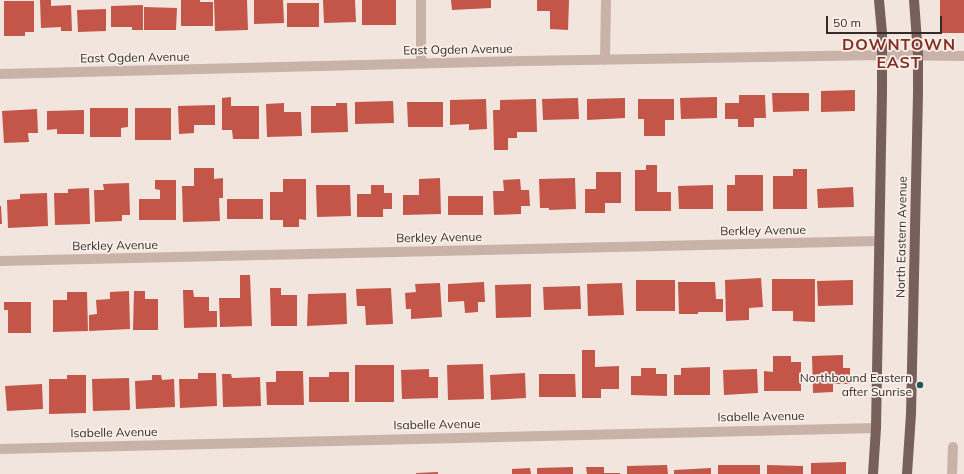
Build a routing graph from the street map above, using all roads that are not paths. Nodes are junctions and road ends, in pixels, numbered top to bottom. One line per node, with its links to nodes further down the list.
1 (421, 0): 9 (street)
2 (606, 0): 8 (street)
3 (878, 0): 5 (main road, North Eastern Avenue)
4 (914, 0): 6 (main road, North Eastern Avenue)
5 (882, 55): 6 (street, East Ogden Avenue); 8 (street, East Ogden Avenue); 11 (main road, North Eastern Avenue)
6 (918, 55): 7 (street, East Ogden Avenue); 17 (main road, North Eastern Avenue)
7 (964, 56)
8 (605, 60): 9 (street, East Ogden Avenue)
9 (421, 64): 10 (street, East Ogden Avenue)
10 (0, 74)
11 (879, 241): 12 (street, Berkley Avenue); 13 (main road, North Eastern Avenue)
12 (0, 262)
13 (876, 428): 15 (street, Isabelle Avenue); 16 (main road, North Eastern Avenue)
14 (954, 447): 18 (street)
15 (0, 448)
16 (872, 474)
17 (907, 474)
18 (952, 474)

